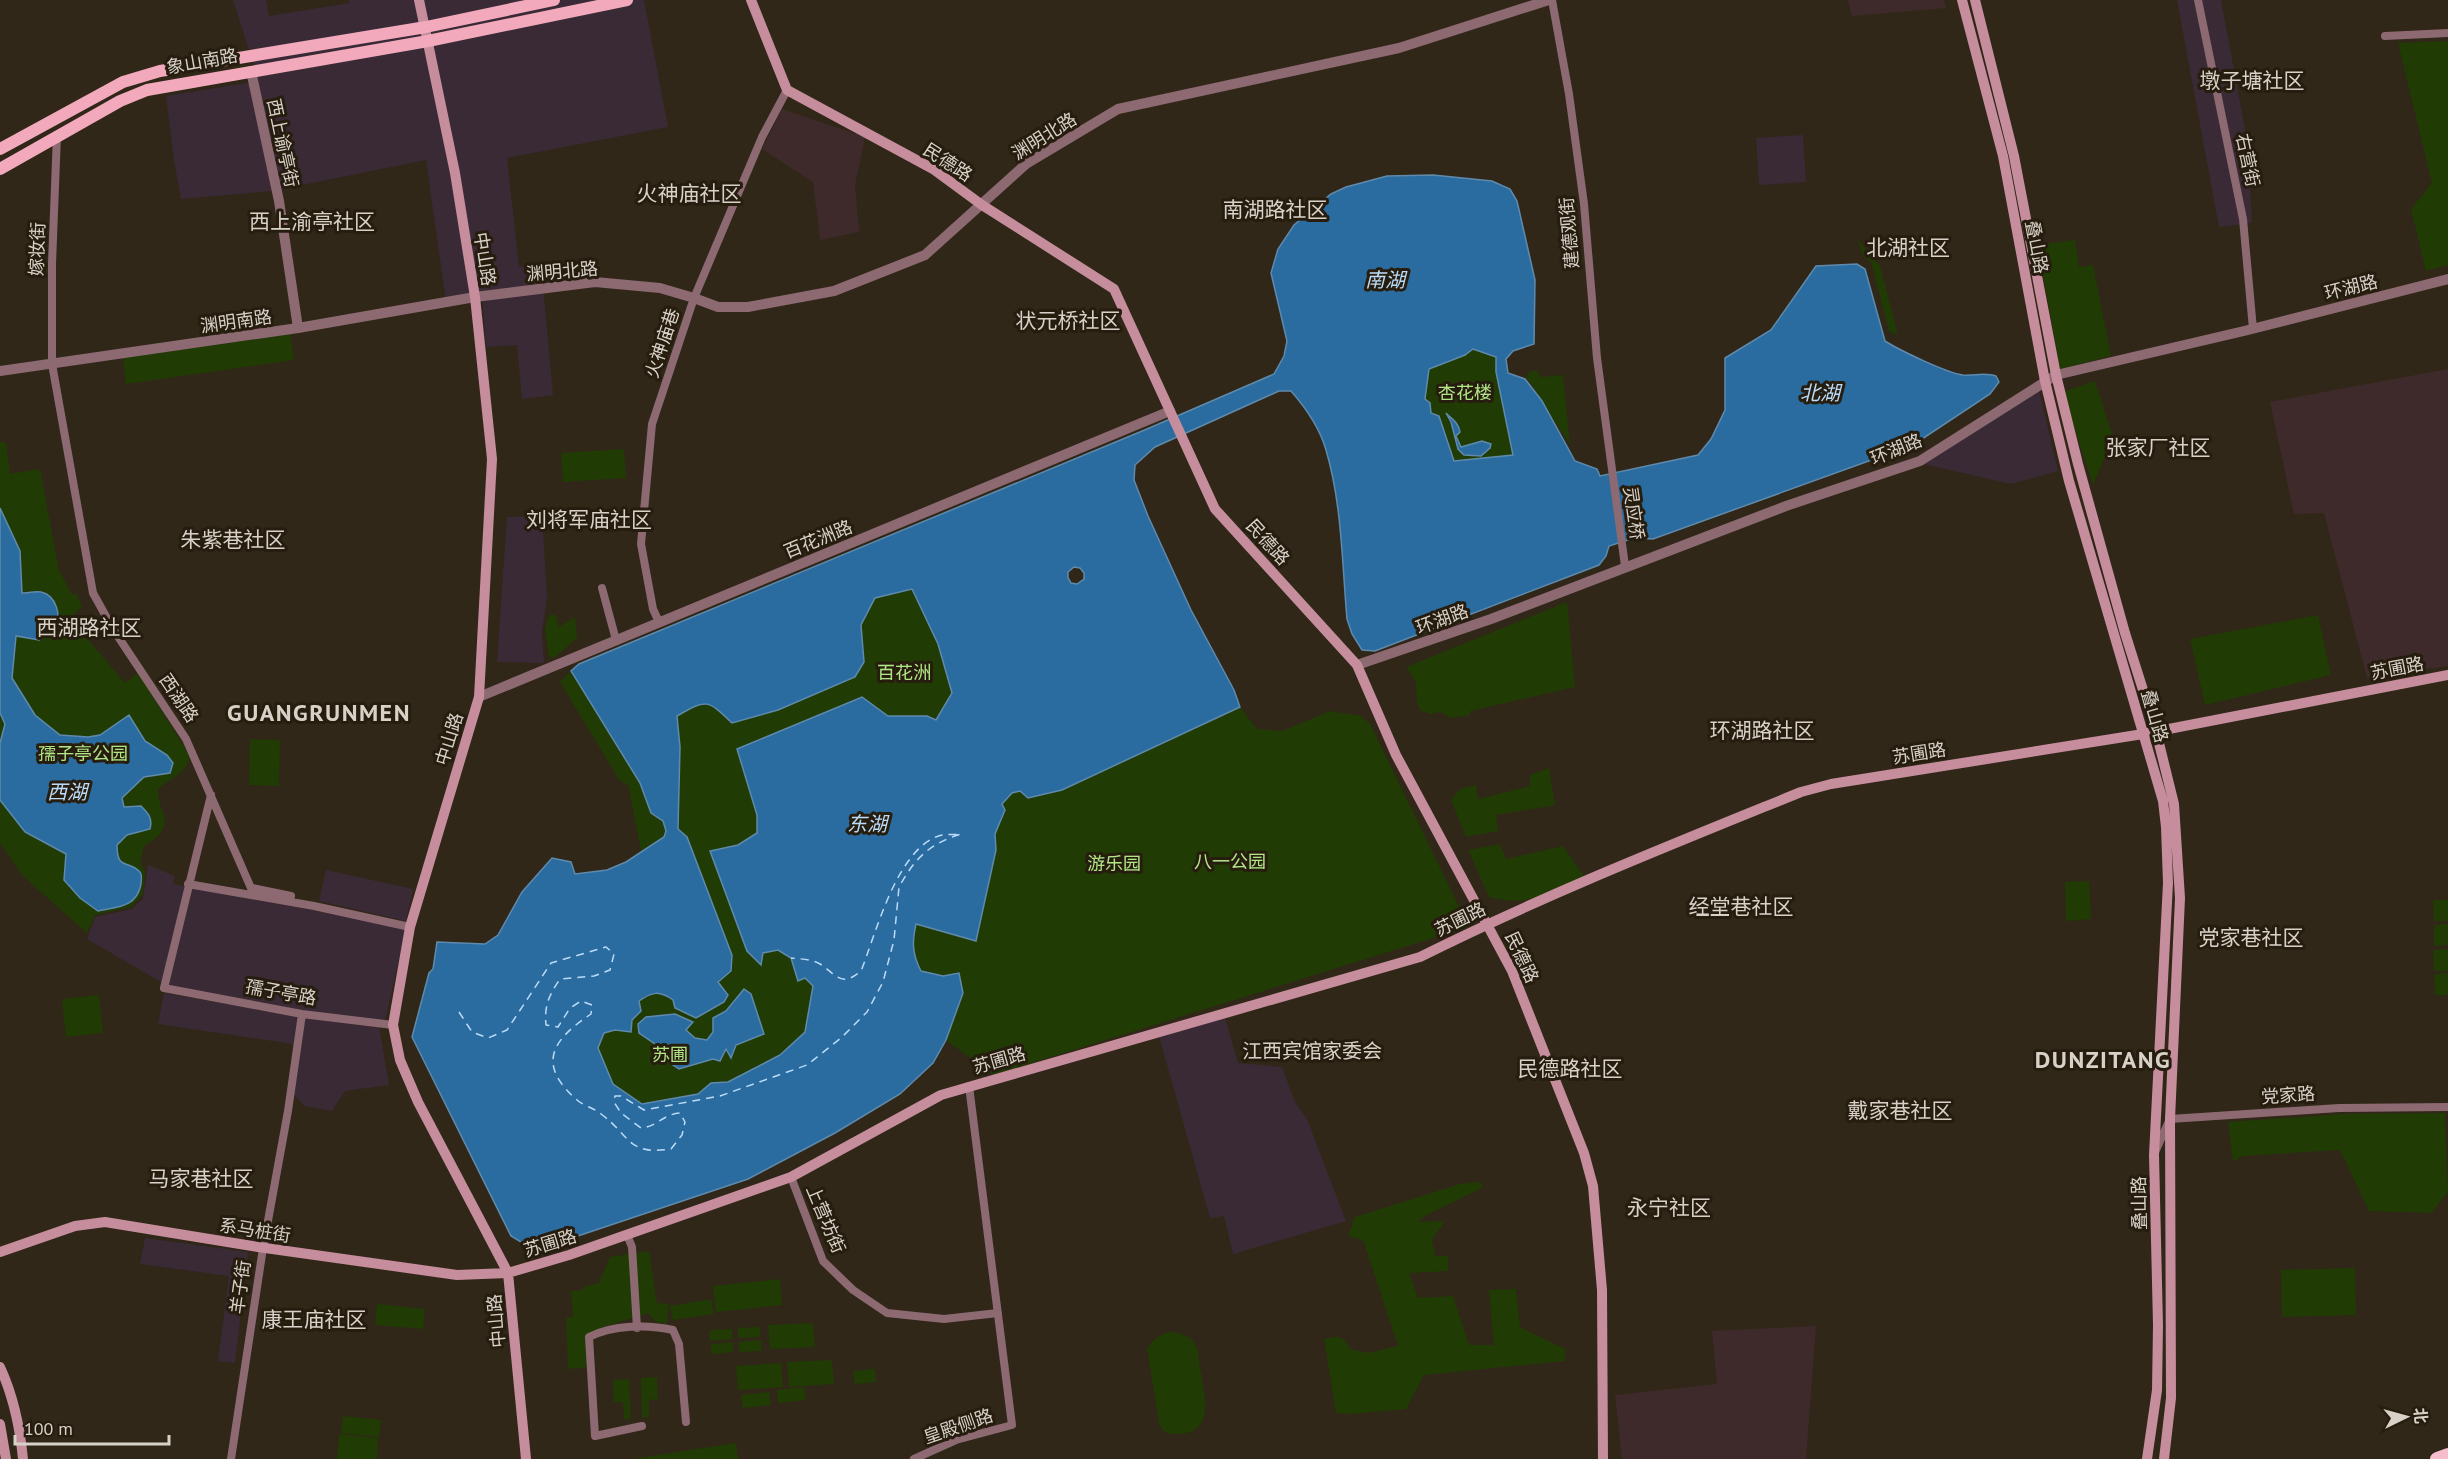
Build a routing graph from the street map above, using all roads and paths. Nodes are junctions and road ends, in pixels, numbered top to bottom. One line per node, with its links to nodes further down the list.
1 (419, 0): 9 (main road, 中山路)
2 (554, 0): 9 (main road, 象山南路)
3 (627, 0): 12 (main road, 象山南路)
4 (751, 0): 14 (main road)
5 (1550, 0): 18 (street, 渊明北路); 29 (street, 建德观街)
6 (1962, 0): 27 (main road, 叠山路)
7 (1975, 0): 26 (main road, 叠山路)
8 (2198, 0): 23 (street, 右营街)
9 (426, 27): 12 (main road, 中山路); 16 (main road, 象山南路)
10 (2448, 33): 11 (street)
11 (2385, 36)
12 (428, 41): 13 (main road, 象山南路); 20 (main road, 中山路)
13 (251, 71): 15 (main road, 象山南路); 22 (street, 西上谕亭街)
14 (787, 90): 18 (main road, 民德路); 21 (street, 火神庙巷)
15 (57, 135): 17 (main road, 象山南路); 24 (street, 嫁妆街)
16 (0, 149)
17 (0, 169)
18 (982, 205): 21 (street, 渊明北路); 28 (main road, 民德路)
19 (2448, 279): 23 (street, 环湖路)
20 (475, 297): 21 (street, 渊明北路); 22 (street, 渊明南路); 36 (main road, 中山路)
21 (694, 297): 32 (street, 火神庙巷)
22 (298, 328): 24 (street, 渊明南路)
23 (2253, 329): 26 (street, 环湖路)
24 (52, 364): 25 (street, 渊明南路); 39 (street, 西湖路)
25 (0, 371)
26 (2056, 375): 27 (street, 环湖路); 37 (main road, 叠山路)
27 (2045, 381): 30 (street, 环湖路); 38 (main road, 叠山路)
28 (1170, 411): 32 (street, 百花洲路); 34 (main road, 民德路)
29 (1611, 463): 30 (street, 灵应桥)
30 (1624, 566): 34 (street, 环湖路)
31 (602, 588): 33 (street)
32 (659, 622): 33 (street, 百花洲路)
33 (616, 640): 36 (street, 百花洲路)
34 (1357, 665): 43 (main road, 民德路)
35 (2448, 675): 37 (main road, 苏圃路)
36 (479, 697): 44 (main road, 中山路)
37 (2156, 731): 38 (main road, 苏圃路); 49 (main road, 叠山路)
38 (2143, 734): 43 (main road, 苏圃路); 50 (main road, 叠山路)
39 (212, 795): 40 (street); 41 (street, 西湖路)
40 (188, 884): 41 (street); 45 (street, 孺子亭路)
41 (253, 891): 42 (street); 44 (street)
42 (315, 900)
43 (1487, 924): 47 (main road, 苏圃路); 68 (main road, 民德路)
44 (410, 927): 46 (main road, 中山路)
45 (302, 1014): 46 (street, 孺子亭路); 53 (street, 羊子街)
46 (393, 1025): 55 (main road, 中山路)
47 (969, 1086): 51 (main road, 苏圃路); 56 (street)
48 (2448, 1107): 49 (street, 党家路)
49 (2170, 1119): 50 (street); 70 (main road, 叠山路)
50 (2154, 1155): 69 (main road, 叠山路)
51 (791, 1177): 52 (main road, 苏圃路); 56 (street, 上营坊街)
52 (627, 1235): 55 (main road, 苏圃路); 57 (street)
53 (263, 1248): 54 (main road, 系马桩街); 55 (main road, 系马桩街); 65 (street, 羊子街)
54 (0, 1252)
55 (508, 1274): 66 (main road, 中山路)
56 (999, 1313): 67 (street, 皇殿侧路)
57 (637, 1328): 59 (street); 61 (street)
58 (0, 1367): 64 (main road)
59 (686, 1422)
60 (0, 1424): 63 (main road)
61 (642, 1426)
62 (2448, 1455): 71 (highway)
63 (6, 1459)
64 (23, 1459)
65 (231, 1459)
66 (526, 1459)
67 (914, 1459)
68 (1603, 1459)
69 (2147, 1459)
70 (2164, 1459)
71 (2437, 1459)

